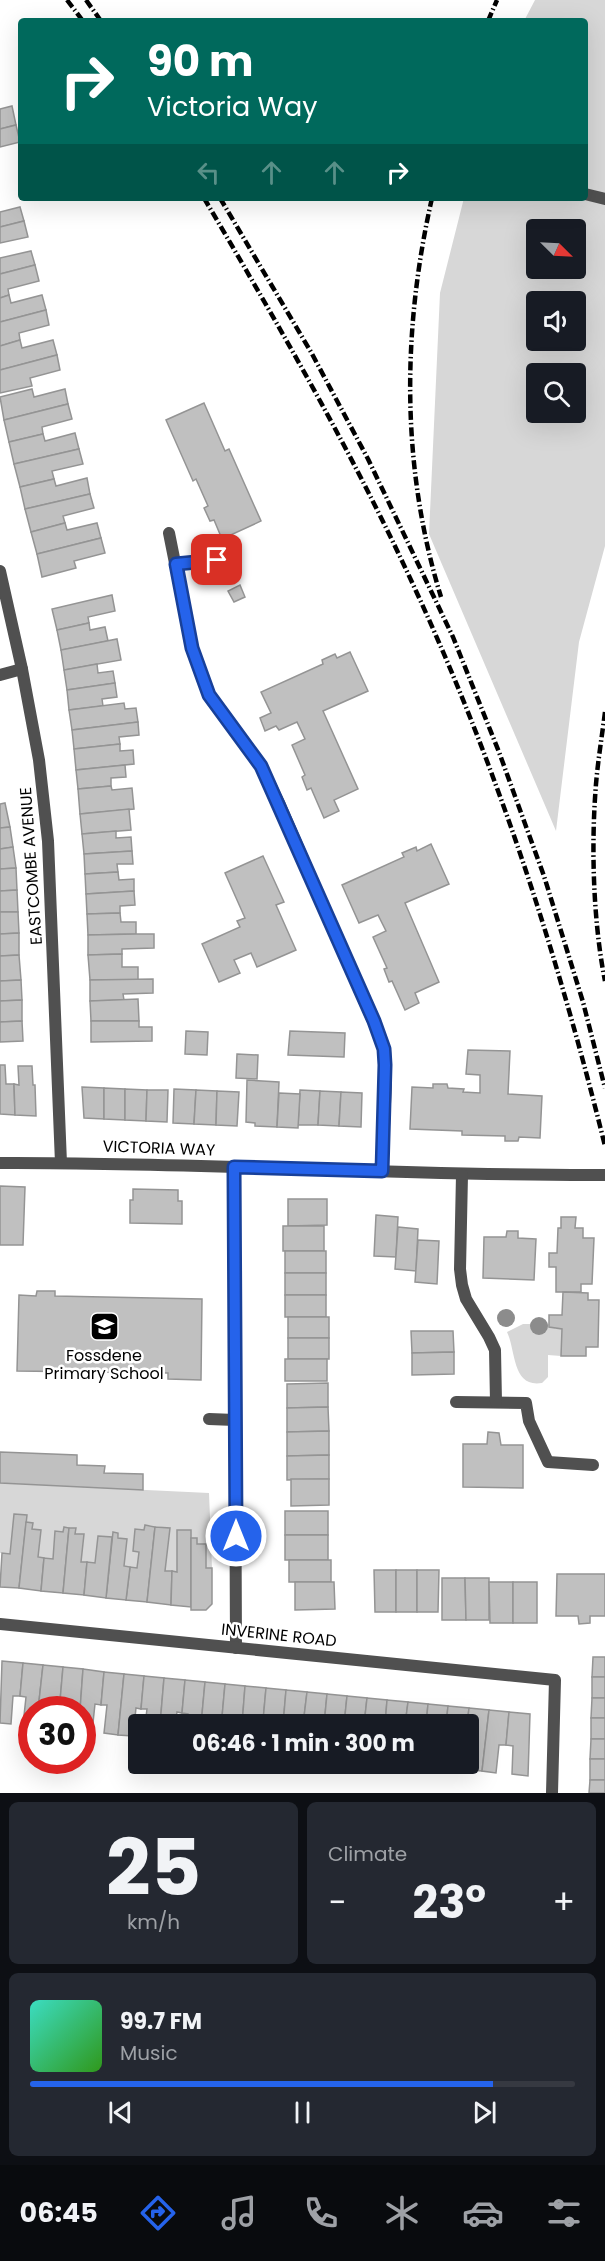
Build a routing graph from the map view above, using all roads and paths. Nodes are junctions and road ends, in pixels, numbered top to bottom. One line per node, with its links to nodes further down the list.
1 (588, 195): 2 (street)
2 (605, 199)
3 (169, 533): 5 (street)
4 (217, 560): 5 (street)
5 (176, 564): 12 (street)
6 (0, 571): 7 (street, EASTCOMBE AVENUE)
7 (22, 669): 8 (street); 9 (street, EASTCOMBE AVENUE)
8 (0, 675)
9 (61, 1162): 10 (street, VICTORIA WAY); 11 (street, VICTORIA WAY)
10 (0, 1163)
11 (234, 1167): 12 (street, VICTORIA WAY); 18 (street)
12 (382, 1171): 13 (street, VICTORIA WAY)
13 (462, 1175): 14 (street, VICTORIA WAY); 16 (street)
14 (605, 1175)
15 (456, 1402): 16 (street)
16 (496, 1402): 19 (street)
17 (209, 1419): 18 (street)
18 (235, 1419): 21 (street)
19 (592, 1465)
20 (0, 1624): 21 (street, INVERINE ROAD)
21 (236, 1648): 22 (street, INVERINE ROAD)
22 (552, 1793)

